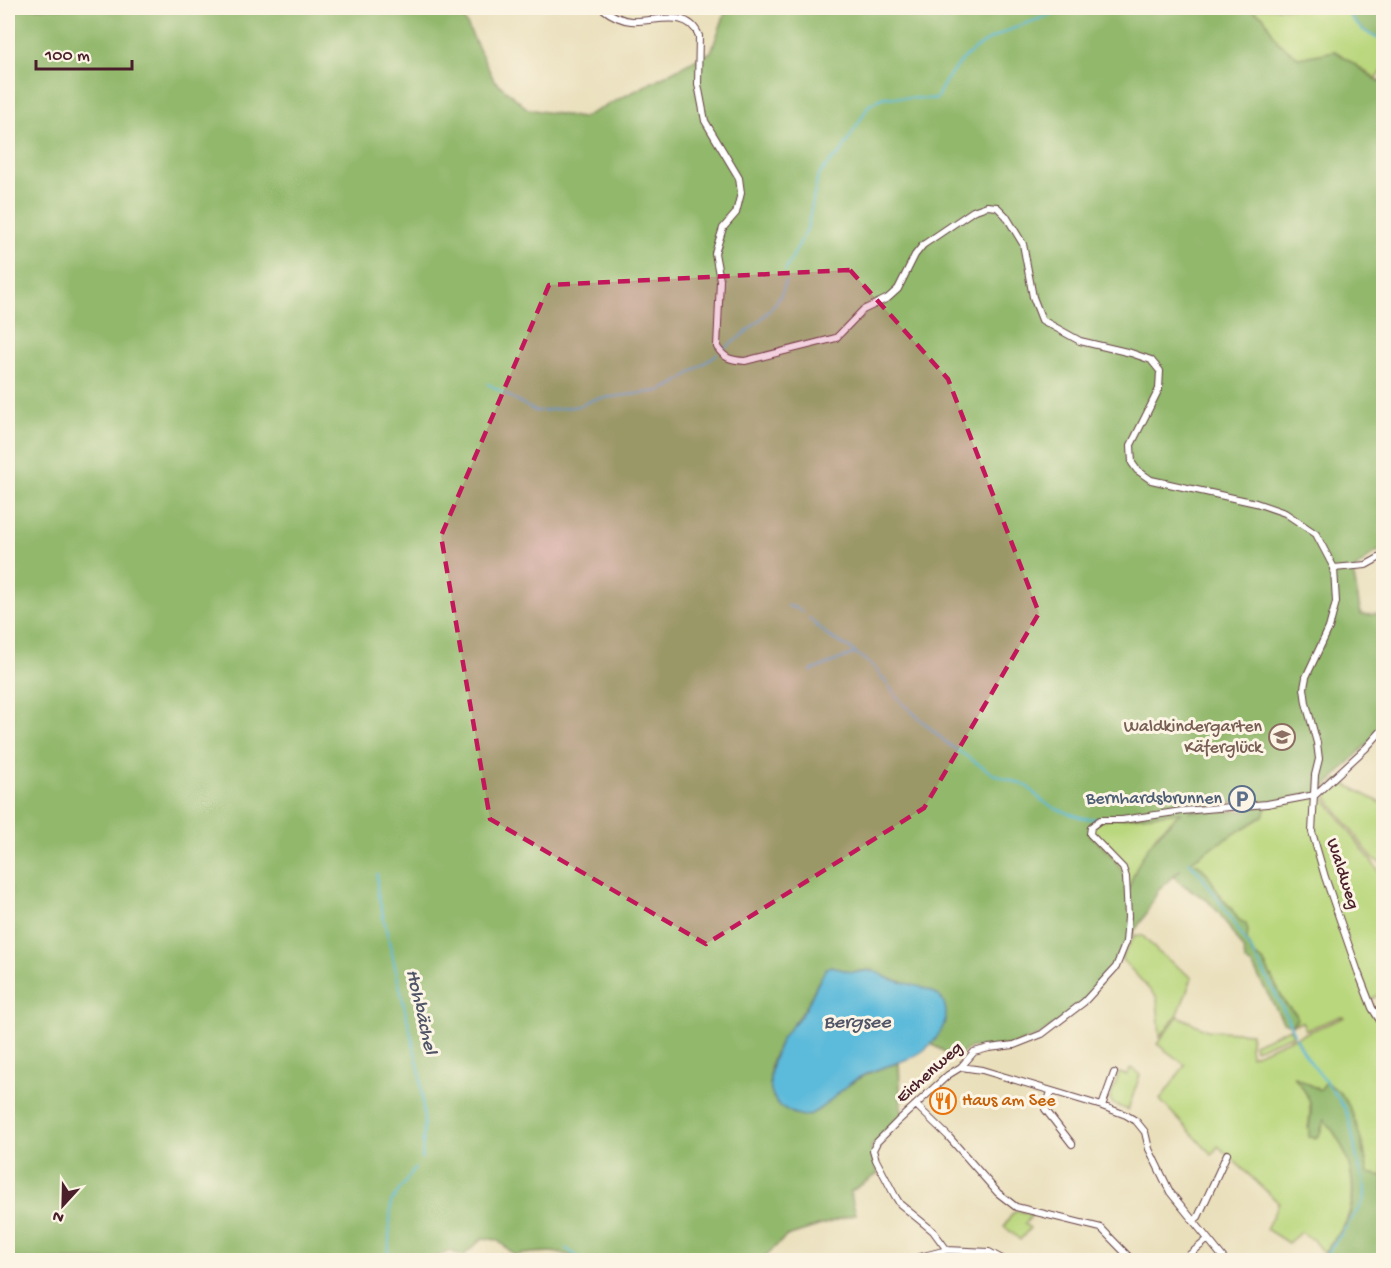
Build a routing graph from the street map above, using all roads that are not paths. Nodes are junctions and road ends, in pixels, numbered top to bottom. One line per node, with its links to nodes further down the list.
1 (602, 8): 3 (street)
2 (1383, 555): 3 (street)
3 (1334, 568): 5 (street, Waldweg)
4 (1383, 728): 5 (street)
5 (1316, 795): 6 (street, Waldweg); 7 (street, Eichenweg)
6 (1383, 1027)
7 (961, 1067): 9 (street); 10 (street, Eichenweg)
8 (1114, 1073): 11 (street)
9 (1051, 1092): 11 (street); 12 (street)
10 (916, 1105): 16 (street, Eichenweg); 19 (street)
11 (1102, 1106): 14 (street)
12 (1072, 1144)
13 (1227, 1154): 14 (street)
14 (1193, 1221): 15 (street)
15 (1207, 1240): 20 (street); 21 (street)
16 (947, 1250): 17 (street); 18 (street)
17 (908, 1260)
18 (1004, 1260)
19 (1132, 1260)
20 (1184, 1260)
21 (1225, 1260)

